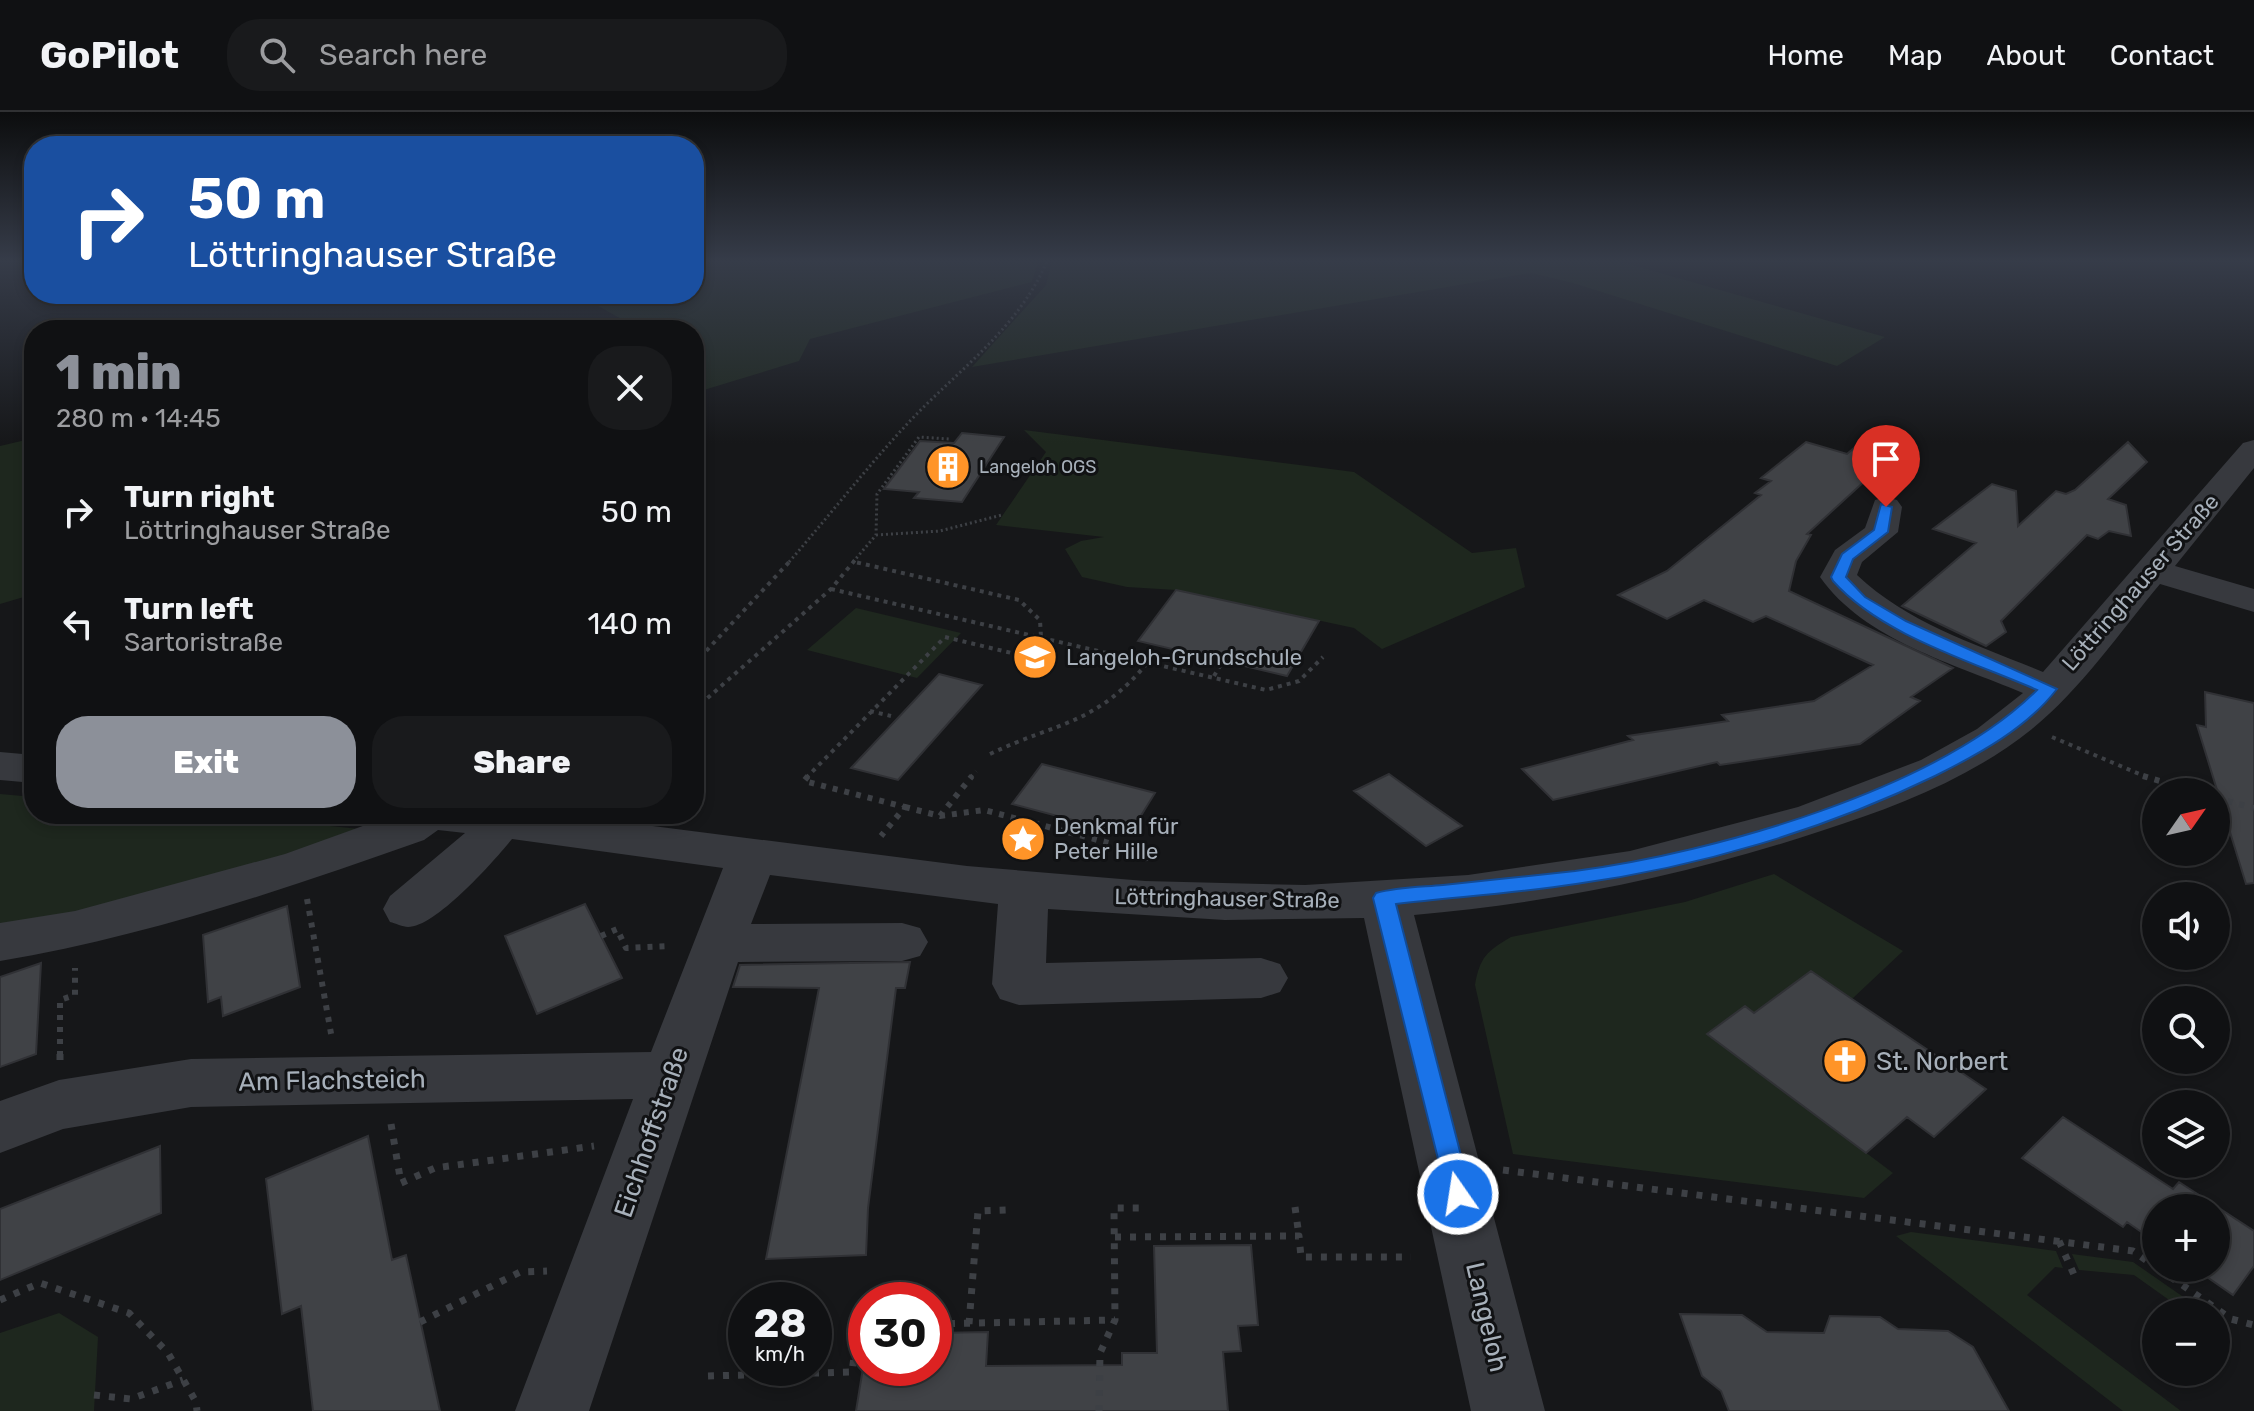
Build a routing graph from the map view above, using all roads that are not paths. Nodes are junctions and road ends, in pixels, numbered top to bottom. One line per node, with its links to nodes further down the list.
1 (2254, 449): 3 (street, Löttringhauser Straße)
2 (1886, 507): 5 (street)
3 (2152, 570): 4 (street); 5 (street, Löttringhauser Straße)
4 (2254, 601)
5 (2048, 689): 13 (street, Löttringhauser Straße)
6 (0, 766): 7 (street)
7 (24, 768)
8 (415, 824): 15 (street)
9 (499, 824): 14 (street)
10 (516, 824): 11 (street, Löttringhauser Straße)
11 (753, 855): 12 (street, Löttringhauser Straße); 17 (street, Eichhoffstraße)
12 (1025, 890): 13 (street, Löttringhauser Straße); 18 (street)
13 (1384, 898): 22 (street, Langeloh)
14 (408, 909)
15 (0, 942)
16 (902, 942): 17 (street)
17 (697, 944): 19 (street, Eichhoffstraße)
18 (1261, 978)
19 (670, 1075): 20 (street, Am Flachsteich); 21 (street, Eichhoffstraße)
20 (0, 1127)
21 (552, 1411)
22 (1508, 1411)

